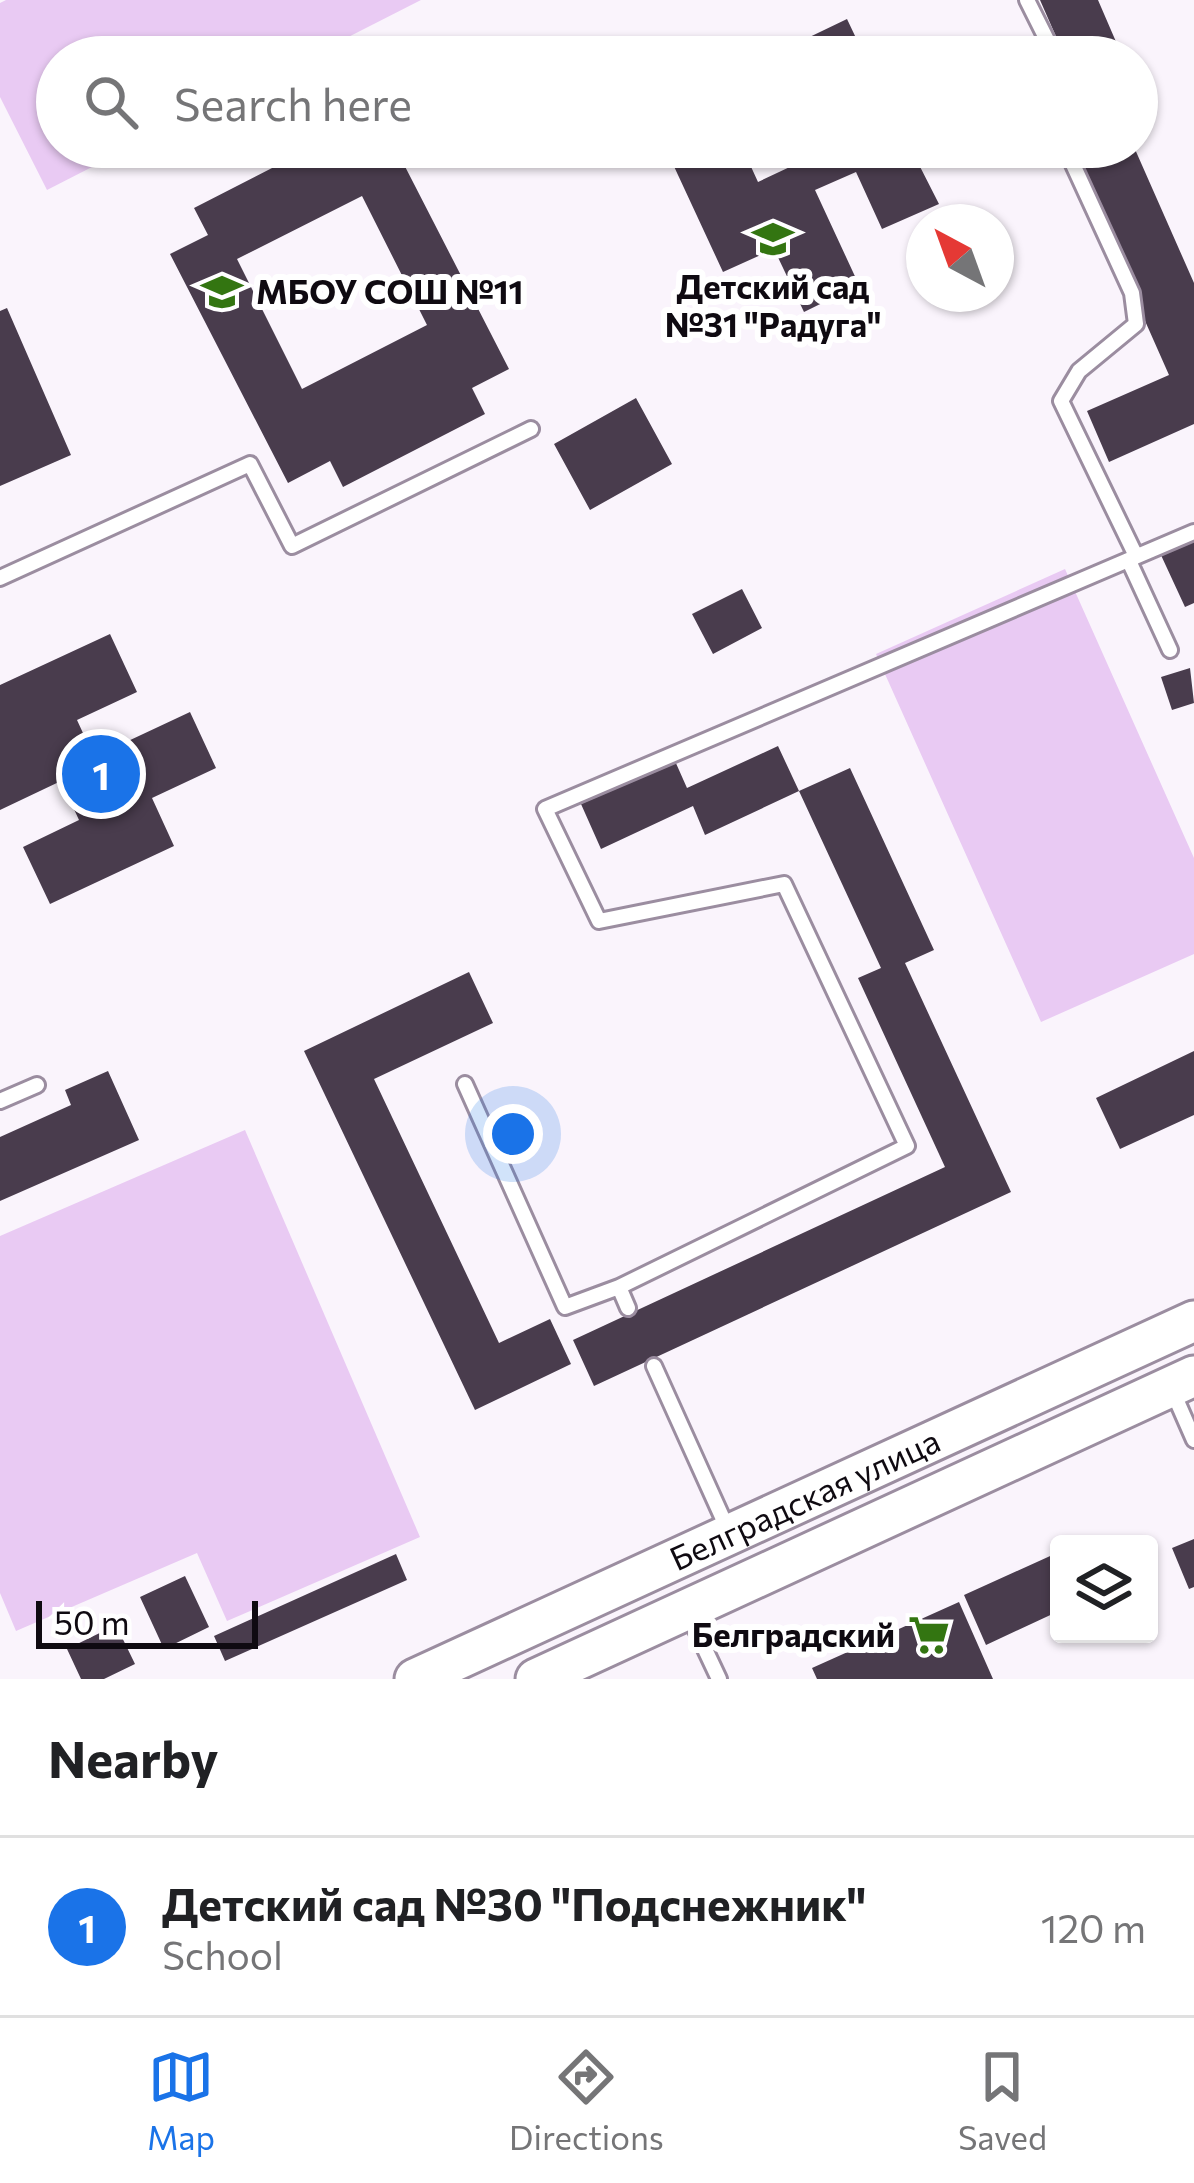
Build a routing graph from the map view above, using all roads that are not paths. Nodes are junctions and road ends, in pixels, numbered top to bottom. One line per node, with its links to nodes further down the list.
1 (1028, 0): 2 (lane)
2 (1045, 36)
3 (1075, 168): 6 (lane)
4 (531, 429): 7 (lane)
5 (1194, 532): 6 (lane)
6 (1133, 558): 8 (lane); 12 (lane)
7 (0, 578)
8 (1170, 650)
9 (465, 1084): 12 (lane)
10 (37, 1085): 11 (lane)
11 (0, 1101)
12 (619, 1287): 13 (lane)
13 (628, 1308)
14 (1194, 1321): 18 (street, Белградская улица)
15 (654, 1366): 18 (lane)
16 (1182, 1382): 17 (lane); 19 (street, Белградская улица)
17 (1194, 1440)
18 (730, 1535): 20 (street, Белградская улица)
19 (686, 1610): 21 (street, Белградская улица); 22 (lane)
20 (415, 1679)
21 (536, 1679)
22 (719, 1679)

